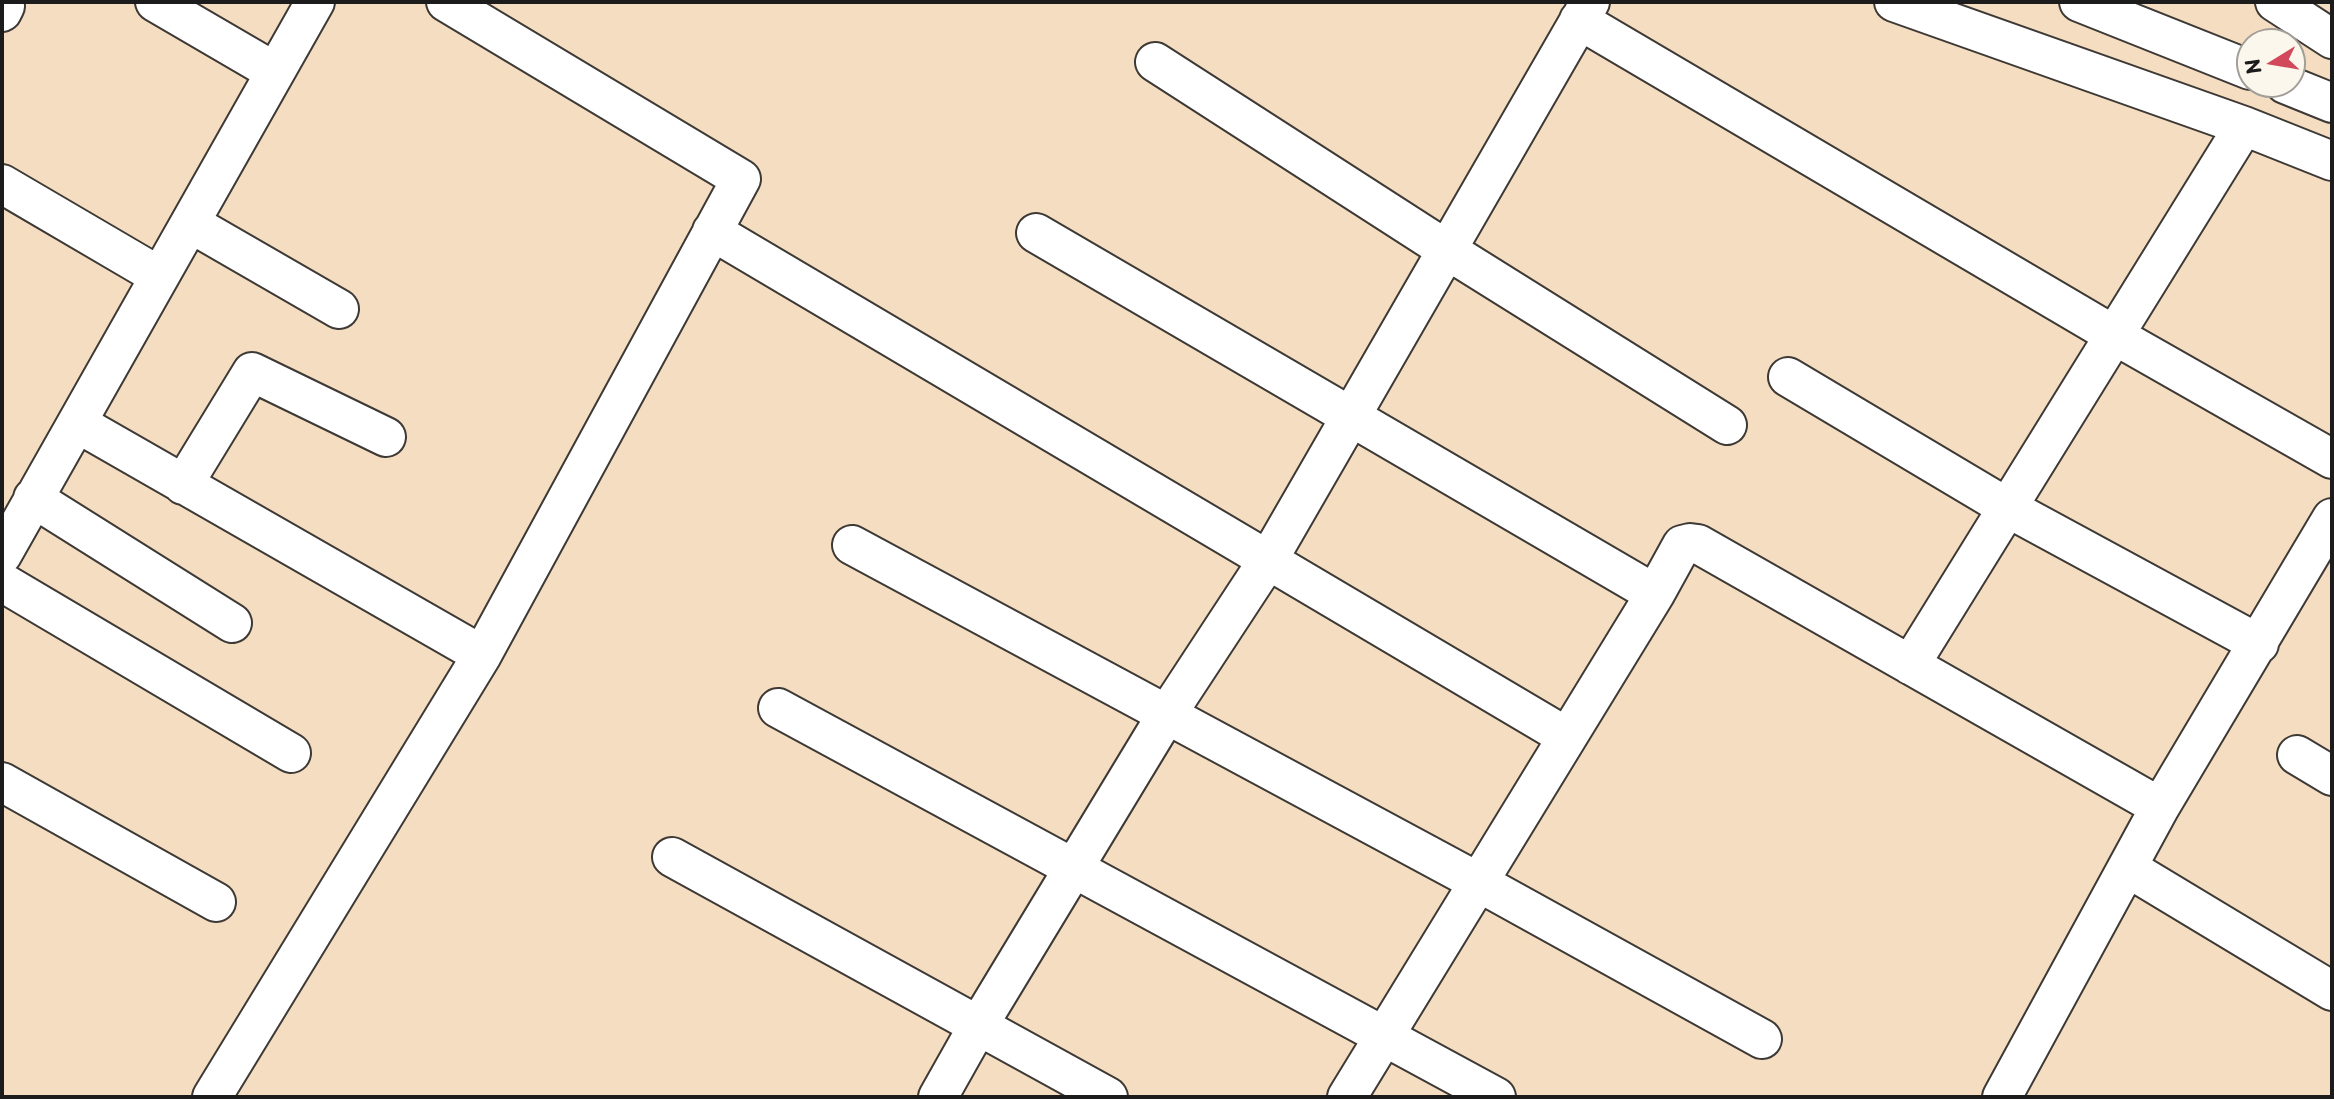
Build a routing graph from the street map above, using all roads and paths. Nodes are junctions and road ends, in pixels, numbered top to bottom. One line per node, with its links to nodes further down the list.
1 (155, 2): 11 (street)
2 (315, 2): 11 (street)
3 (446, 2): 18 (street)
4 (1894, 2): 14 (street)
5 (2080, 2): 10 (street)
6 (2275, 2): 8 (street)
7 (1585, 11): 20 (street); 23 (street)
8 (2332, 39)
9 (1155, 62): 20 (street)
10 (2236, 64)
11 (275, 72): 17 (street)
12 (2306, 92): 13 (street)
13 (2332, 103)
14 (2244, 126): 15 (street); 23 (street)
15 (2332, 161)
16 (2, 184): 21 (street)
17 (190, 223): 21 (street); 22 (street)
18 (712, 231): 36 (street); 41 (street)
19 (1036, 233): 25 (street)
20 (1447, 250): 25 (street); 27 (street)
21 (159, 276): 26 (street)
22 (339, 309)
23 (2114, 335): 29 (street); 32 (street)
24 (1788, 377): 32 (street)
25 (1350, 416): 36 (street); 38 (street)
26 (76, 423): 30 (street); 31 (street)
27 (1727, 425)
28 (386, 437): 30 (street)
29 (2332, 459)
30 (183, 485): 41 (street)
31 (33, 498): 35 (street); 39 (street)
32 (2008, 508): 40 (street); 42 (street)
33 (2332, 518): 40 (street)
34 (852, 545): 44 (street)
35 (2, 555)
36 (1268, 560): 44 (street); 45 (street)
37 (2, 582): 46 (street)
38 (1655, 594): 42 (street); 45 (street)
39 (232, 623)
40 (2259, 644): 50 (street)
41 (482, 655): 60 (street)
42 (1910, 666): 50 (street)
43 (778, 708): 53 (street)
44 (1167, 714): 53 (street); 54 (street)
45 (1567, 737): 54 (street)
46 (291, 752)
47 (2297, 755): 48 (street)
48 (2332, 776)
49 (2, 782): 55 (street)
50 (2160, 807): 52 (street)
51 (672, 857): 57 (street)
52 (2128, 868): 56 (street); 65 (street)
53 (1073, 870): 57 (street); 58 (street)
54 (1478, 882): 58 (street); 59 (street)
55 (216, 902)
56 (2332, 991)
57 (978, 1026): 61 (street); 62 (street)
58 (1384, 1037): 63 (street); 64 (street)
59 (1762, 1040)
60 (212, 1097)
61 (938, 1097)
62 (1108, 1097)
63 (1347, 1097)
64 (1496, 1097)
65 (2002, 1097)

